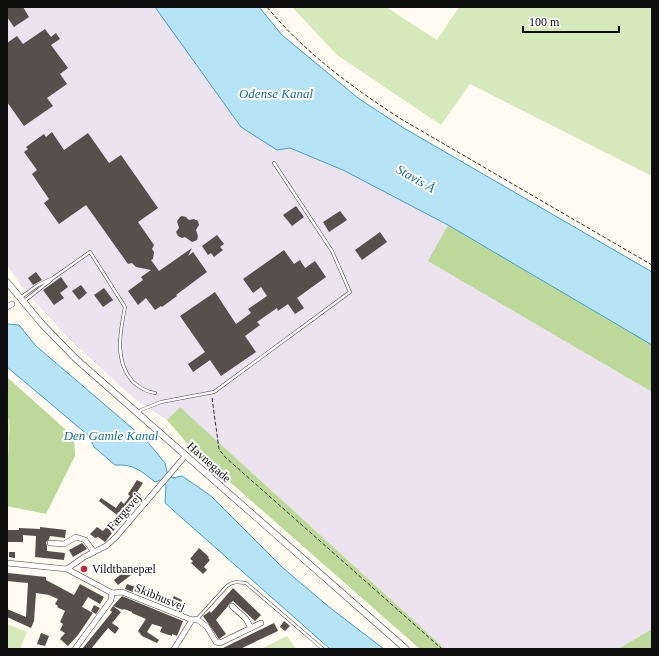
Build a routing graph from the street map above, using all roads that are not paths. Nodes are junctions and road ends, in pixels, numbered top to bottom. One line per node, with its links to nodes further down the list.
1 (274, 163): 5 (lane)
2 (7, 282): 3 (street, Havnegade)
3 (21, 300): 4 (lane); 5 (street, Havnegade)
4 (155, 393)
5 (137, 413): 6 (street, Havnegade)
6 (186, 455): 8 (street, Færgevej); 19 (street, Havnegade)
7 (50, 543): 8 (street)
8 (94, 552): 10 (street, Færgevej)
9 (7, 563): 10 (street, Skibhusvej)
10 (67, 569): 11 (street, Skibhusvej)
11 (112, 593): 13 (street, Skibhusvej); 16 (street)
12 (232, 606): 15 (street)
13 (194, 620): 15 (street, Skibhusvej); 17 (street, Skibhusvej); 18 (lane)
14 (261, 623): 15 (street, Skibhusvej)
15 (250, 628)
16 (75, 649)
17 (174, 649)
18 (323, 649)
19 (406, 649)

